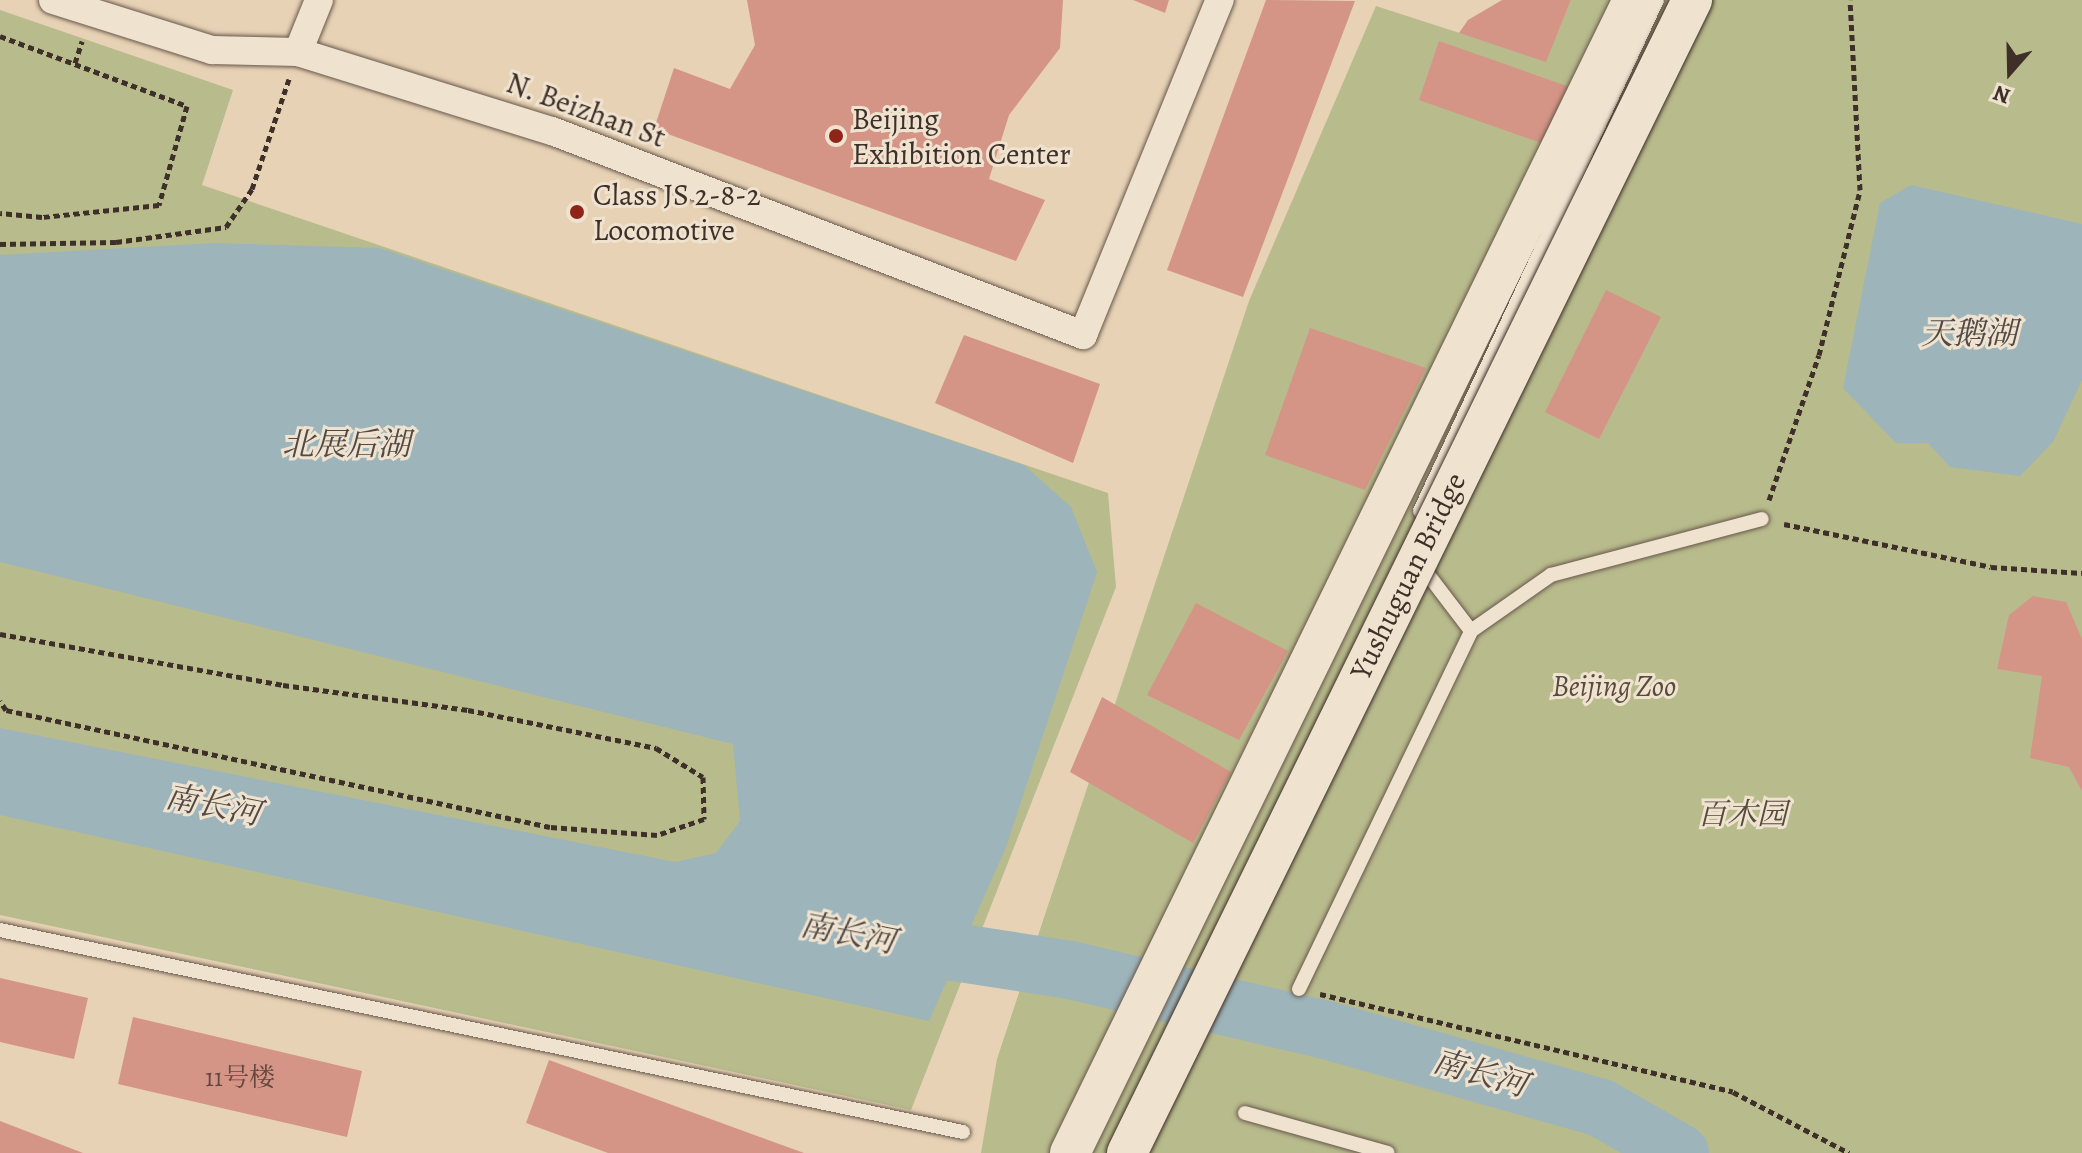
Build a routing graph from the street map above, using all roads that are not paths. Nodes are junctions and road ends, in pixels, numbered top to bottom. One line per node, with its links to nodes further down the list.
1 (53, 0): 7 (street, N. Beizhan St)
2 (319, 0): 7 (street)
3 (1220, 0): 7 (street, N. Beizhan St)
4 (1633, 0): 16 (main road, Yushuguan Bridge)
5 (1657, 0): 9 (lane)
6 (1692, 0): 17 (main road, Yushuguan Bridge, bridge)
7 (298, 52)
8 (1762, 519): 11 (lane)
9 (1411, 529)
10 (1405, 543): 11 (lane)
11 (1471, 631): 13 (lane)
12 (0, 930): 15 (lane)
13 (1299, 989)
14 (1245, 1113): 18 (lane)
15 (963, 1132)
16 (1070, 1153)
17 (1127, 1153)
18 (1388, 1153)

